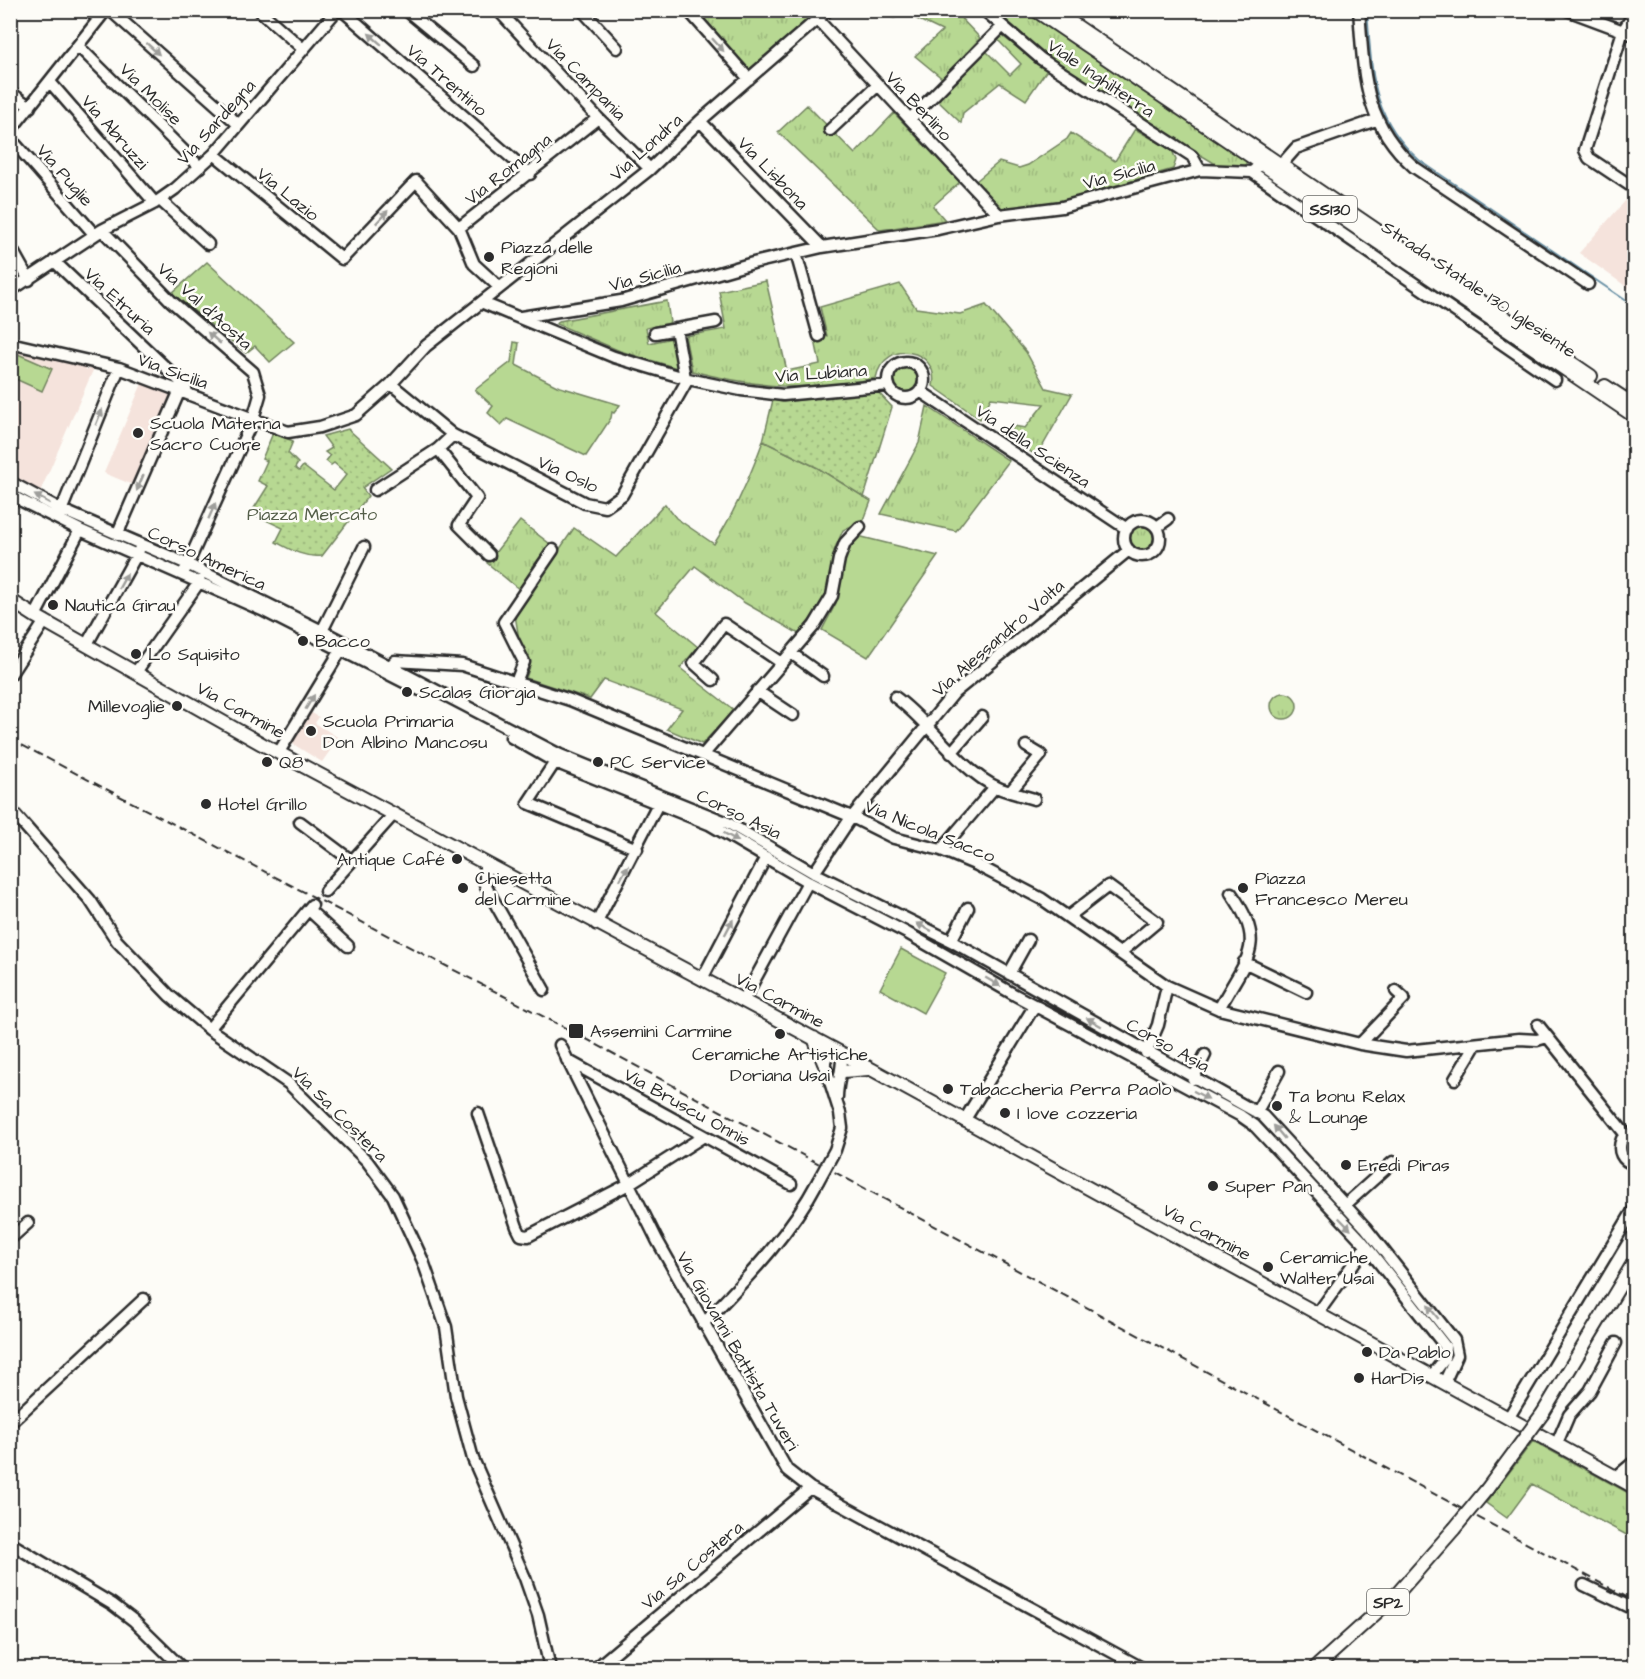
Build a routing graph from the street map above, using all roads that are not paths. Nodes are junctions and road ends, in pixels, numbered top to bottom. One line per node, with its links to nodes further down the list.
1 (88, 10): 15 (street)
2 (259, 10): 23 (street)
3 (337, 10): 23 (street, Via Sardegna)
4 (342, 10): 45 (street, Via Trentino, one-way to 4)
5 (406, 10): 24 (street)
6 (498, 10): 30 (street, Via Campania)
7 (582, 10): 22 (street)
8 (688, 10): 25 (street, one-way to 25)
9 (828, 10): 17 (street, Via Londra)
10 (984, 10): 18 (street, Viale Inghilterra)
11 (1035, 10): 39 (main road, Strada Statale 130 Iglesiente / SS130)
12 (1053, 10): 40 (main road, Strada Statale 130 Iglesiente / SS130)
13 (1359, 10): 32 (street)
14 (1567, 10): 19 (street)
15 (105, 13): 21 (street); 34 (street, one-way to 34)
16 (1635, 13): 19 (street)
17 (817, 19): 25 (street, Via Londra); 27 (street, Via Berlino)
18 (1002, 27): 31 (street); 43 (street, Viale Inghilterra)
19 (1623, 31): 20 (street); 46 (street)
20 (1635, 35)
21 (78, 46): 26 (street); 41 (street, Via Molise)
22 (617, 48)
23 (303, 49): 34 (street, Via Sardegna)
24 (474, 66)
25 (749, 79): 33 (street, Via Londra)
26 (50, 82): 29 (street); 47 (street, Via Abruzzi)
27 (877, 86): 31 (street, Via Berlino); 35 (street)
28 (10, 92): 29 (street)
29 (30, 107): 36 (street)
30 (598, 118): 42 (street, Via Campania); 45 (street, Via Romagna)
31 (910, 119): 48 (street, Via Berlino)
32 (1376, 120): 40 (street); 58 (street)
33 (699, 121): 42 (street, Via Londra); 53 (street, Via Lisbona)
34 (237, 124): 38 (street, Via Sardegna)
35 (830, 130)
36 (10, 131)
37 (10, 138): 50 (street, Via Puglie)
38 (214, 154): 41 (street, Via Sardegna); 55 (street, Via Lazio)
39 (1262, 163): 44 (street); 78 (main road, Strada Statale 130 Iglesiente / SS130)
40 (1281, 165): 77 (main road, Strada Statale 130 Iglesiente / SS130)
41 (200, 166): 47 (street, Via Sardegna)
42 (650, 169): 59 (street, Via Londra)
43 (1200, 170): 44 (street, Via Sicilia); 48 (street, Via Sicilia)
44 (1252, 172): 72 (street)
45 (530, 174): 49 (street, Via Romagna)
46 (1635, 188)
47 (157, 202): 50 (street, Via Sardegna); 51 (street, Via Abruzzi)
48 (999, 215): 53 (street, Via Sicilia)
49 (459, 228): 55 (street, Via Romagna, one-way to 49); 59 (street)
50 (98, 232): 56 (street, Via Sardegna); 79 (street, Via Val d'Aosta, one-way to 50)
51 (208, 244)
52 (10, 246): 57 (street)
53 (822, 247): 54 (street, Via Sicilia)
54 (796, 254): 62 (street, Via Sicilia); 68 (street)
55 (342, 260)
56 (54, 261): 57 (street, Via Sardegna); 75 (street, Via Etruria)
57 (29, 280): 60 (street, Via Sardegna)
58 (1588, 284)
59 (499, 287): 61 (street, Via Londra)
60 (10, 291)
61 (483, 303): 63 (street, Via Sicilia); 73 (street, Via Sicilia)
62 (554, 313): 63 (street, Via Sicilia); 66 (street)
63 (521, 317): 66 (street, Via Lubiana)
64 (716, 322): 65 (street)
65 (676, 329): 67 (street); 71 (street)
66 (553, 330): 71 (street, Via Lubiana)
67 (655, 333)
68 (819, 336)
69 (10, 343): 70 (street, Via Sicilia)
70 (119, 368): 75 (street, Via Sicilia); 85 (street, one-way to 70)
71 (687, 379): 74 (street, Via Lubiana); 80 (street, Via Oslo)
72 (1555, 380)
73 (391, 384): 79 (street, Via Sicilia); 80 (street, Via Oslo)
74 (889, 385): 76 (street); 76 (street)
75 (183, 391): 79 (street, Via Sicilia); 91 (street, one-way to 91)
76 (920, 391): 89 (street, Via della Scienza)
77 (1635, 405)
78 (1635, 416)
79 (254, 418): 97 (street, Via Val d'Aosta, one-way to 79)
80 (453, 435): 81 (street)
81 (438, 449): 83 (street); 96 (street)
82 (10, 482): 85 (street, Corso America, one-way to 82)
83 (375, 490)
84 (10, 495): 85 (street, Corso America)
85 (60, 515): 90 (street, Corso America); 91 (street, Corso America)
86 (1168, 519): 88 (street)
87 (860, 527): 104 (street)
88 (1156, 527): 89 (street); 95 (street)
89 (1127, 529): 95 (street)
90 (80, 530): 93 (street, Corso America); 100 (street)
91 (117, 535): 93 (street, Corso America)
92 (364, 547): 101 (street)
93 (139, 550): 97 (street, Corso America); 102 (street, one-way to 93)
94 (554, 550): 111 (street)
95 (1129, 550): 116 (street, Via Alessandro Volta)
96 (489, 555)
97 (185, 568): 98 (street, Corso America); 101 (street, Corso America)
98 (200, 581): 103 (street, Corso America); 107 (street)
99 (10, 600): 100 (main road, Via Carmine)
100 (40, 619): 102 (main road, Via Carmine); 108 (street)
101 (322, 631): 106 (street, Corso America)
102 (87, 644): 107 (main road, Via Carmine)
103 (341, 650): 106 (street, Corso America); 118 (street, one-way to 103)
104 (791, 653): 105 (street); 109 (street)
105 (782, 663): 110 (street); 112 (street)
106 (386, 669): 111 (street, Via Nicola Sacco); 121 (street, Corso America)
107 (136, 672): 118 (main road, Via Carmine)
108 (10, 675)
109 (823, 676)
110 (713, 680)
111 (516, 682): 120 (street, Via Nicola Sacco)
112 (757, 691): 114 (street); 120 (street)
113 (896, 697): 116 (street)
114 (793, 716)
115 (982, 717): 119 (street)
116 (927, 723): 119 (street); 128 (street, Via Alessandro Volta)
117 (1026, 746): 123 (street)
118 (279, 752): 127 (main road, Via Carmine)
119 (951, 753): 122 (street)
120 (703, 754): 128 (street, Via Nicola Sacco)
121 (557, 759): 125 (street, Corso America); 130 (street)
122 (994, 788): 123 (street); 131 (street)
123 (1010, 792): 124 (street)
124 (1034, 799)
125 (660, 801): 130 (street); 132 (street, Corso Asia, one-way to 132); 135 (street, Corso Asia)
126 (10, 809): 156 (street, Via Sa Costera)
127 (394, 814): 133 (street); 134 (main road, Via Carmine)
128 (852, 817): 131 (street, Via Nicola Sacco); 135 (street, Via Alessandro Volta)
129 (300, 822): 133 (street)
130 (637, 849): 140 (street, one-way to 130)
131 (941, 850): 139 (street, Via Nicola Sacco)
132 (766, 857): 135 (street, Corso Asia); 147 (street, one-way to 132)
133 (352, 861): 136 (street)
134 (485, 864): 140 (main road, Via Carmine); 149 (street)
135 (811, 877): 142 (street, Corso Asia, one-way to 135); 152 (street, Via Alessandro Volta); 153 (street, Corso Asia, one-way to 153)
136 (325, 891)
137 (1231, 893): 145 (street)
138 (968, 908): 142 (street)
139 (1068, 917): 144 (street, Via Nicola Sacco); 144 (street)
140 (596, 924): 147 (main road, Via Carmine)
141 (1028, 940): 146 (street)
142 (951, 941): 146 (street, Corso Asia)
143 (348, 946): 156 (street)
144 (1120, 953): 148 (street, Via Nicola Sacco)
145 (1244, 962): 151 (street); 154 (street)
146 (1009, 974): 163 (street, Corso Asia, one-way to 146)
147 (702, 979): 152 (main road, Via Carmine)
148 (1167, 986): 154 (street, Via Nicola Sacco); 163 (street)
149 (544, 990)
150 (1396, 991): 159 (street)
151 (1306, 992)
152 (743, 1001): 158 (main road, Via Carmine)
153 (1035, 1005): 175 (street); 181 (street, Corso Asia, one-way to 181)
154 (1219, 1009): 159 (street, Via Nicola Sacco)
155 (1538, 1025): 157 (street)
156 (209, 1029): 207 (street, Via Sa Costera)
157 (1547, 1037): 160 (street, Via Nicola Sacco); 176 (street)
158 (814, 1038): 162 (main road, Via Carmine); 166 (main road)
159 (1360, 1044): 160 (street, Via Nicola Sacco)
160 (1476, 1044): 171 (street)
161 (560, 1045): 165 (street, Via Giovanni Battista Tuveri)
162 (836, 1051): 166 (street); 167 (main road, Via Carmine); 168 (street)
163 (1146, 1053): 170 (street, Corso Asia)
164 (1205, 1055): 170 (street)
165 (567, 1060): 177 (street, Via Bruscu Onnis); 183 (street, Via Giovanni Battista Tuveri)
166 (824, 1063): 172 (street)
167 (870, 1069): 168 (main road); 175 (main road, Via Carmine)
168 (843, 1071): 172 (street)
169 (1279, 1071): 174 (street)
170 (1193, 1079): 174 (street, Corso Asia)
171 (1455, 1079)
172 (836, 1103): 192 (street, bridge)
173 (478, 1113): 183 (street)
174 (1256, 1113): 178 (street, Corso Asia, one-way to 174)
175 (964, 1120): 191 (main road, Via Carmine)
176 (1630, 1133): 180 (street)
177 (704, 1136): 182 (street, Via Bruscu Onnis); 183 (street)
178 (1302, 1159): 181 (street); 184 (street, Corso Asia)
179 (1393, 1162): 184 (street)
180 (1635, 1164)
181 (1292, 1168): 188 (street, Corso Asia, one-way to 188)
182 (791, 1184)
183 (627, 1185): 192 (street, Via Giovanni Battista Tuveri)
184 (1345, 1205): 195 (street, Corso Asia, one-way to 184)
185 (1635, 1209): 196 (street)
186 (28, 1223): 187 (street)
187 (10, 1239)
188 (1366, 1246): 191 (street); 194 (street, Corso Asia)
189 (1635, 1262): 210 (main road, SP2, bridge)
190 (144, 1299): 197 (street)
191 (1318, 1313): 194 (main road, Via Carmine)
192 (703, 1324): 202 (street, Via Giovanni Battista Tuveri)
193 (1616, 1343): 198 (street)
194 (1433, 1374): 195 (main road, Via Carmine)
195 (1445, 1382): 196 (main road, Via Carmine)
196 (1509, 1417): 198 (main road, Via Carmine)
197 (10, 1422)
198 (1557, 1443): 200 (main road, Via Carmine)
199 (1635, 1462): 200 (street)
200 (1616, 1477): 201 (main road, Via Carmine)
201 (1635, 1487)
202 (810, 1488): 208 (street, Via Sa Costera); 209 (street, Via Giovanni Battista Tuveri)
203 (10, 1543): 206 (street)
204 (1584, 1585): 205 (street)
205 (1635, 1609)
206 (182, 1668)
207 (550, 1668)
208 (596, 1668)
209 (1142, 1668)
210 (1315, 1668)

